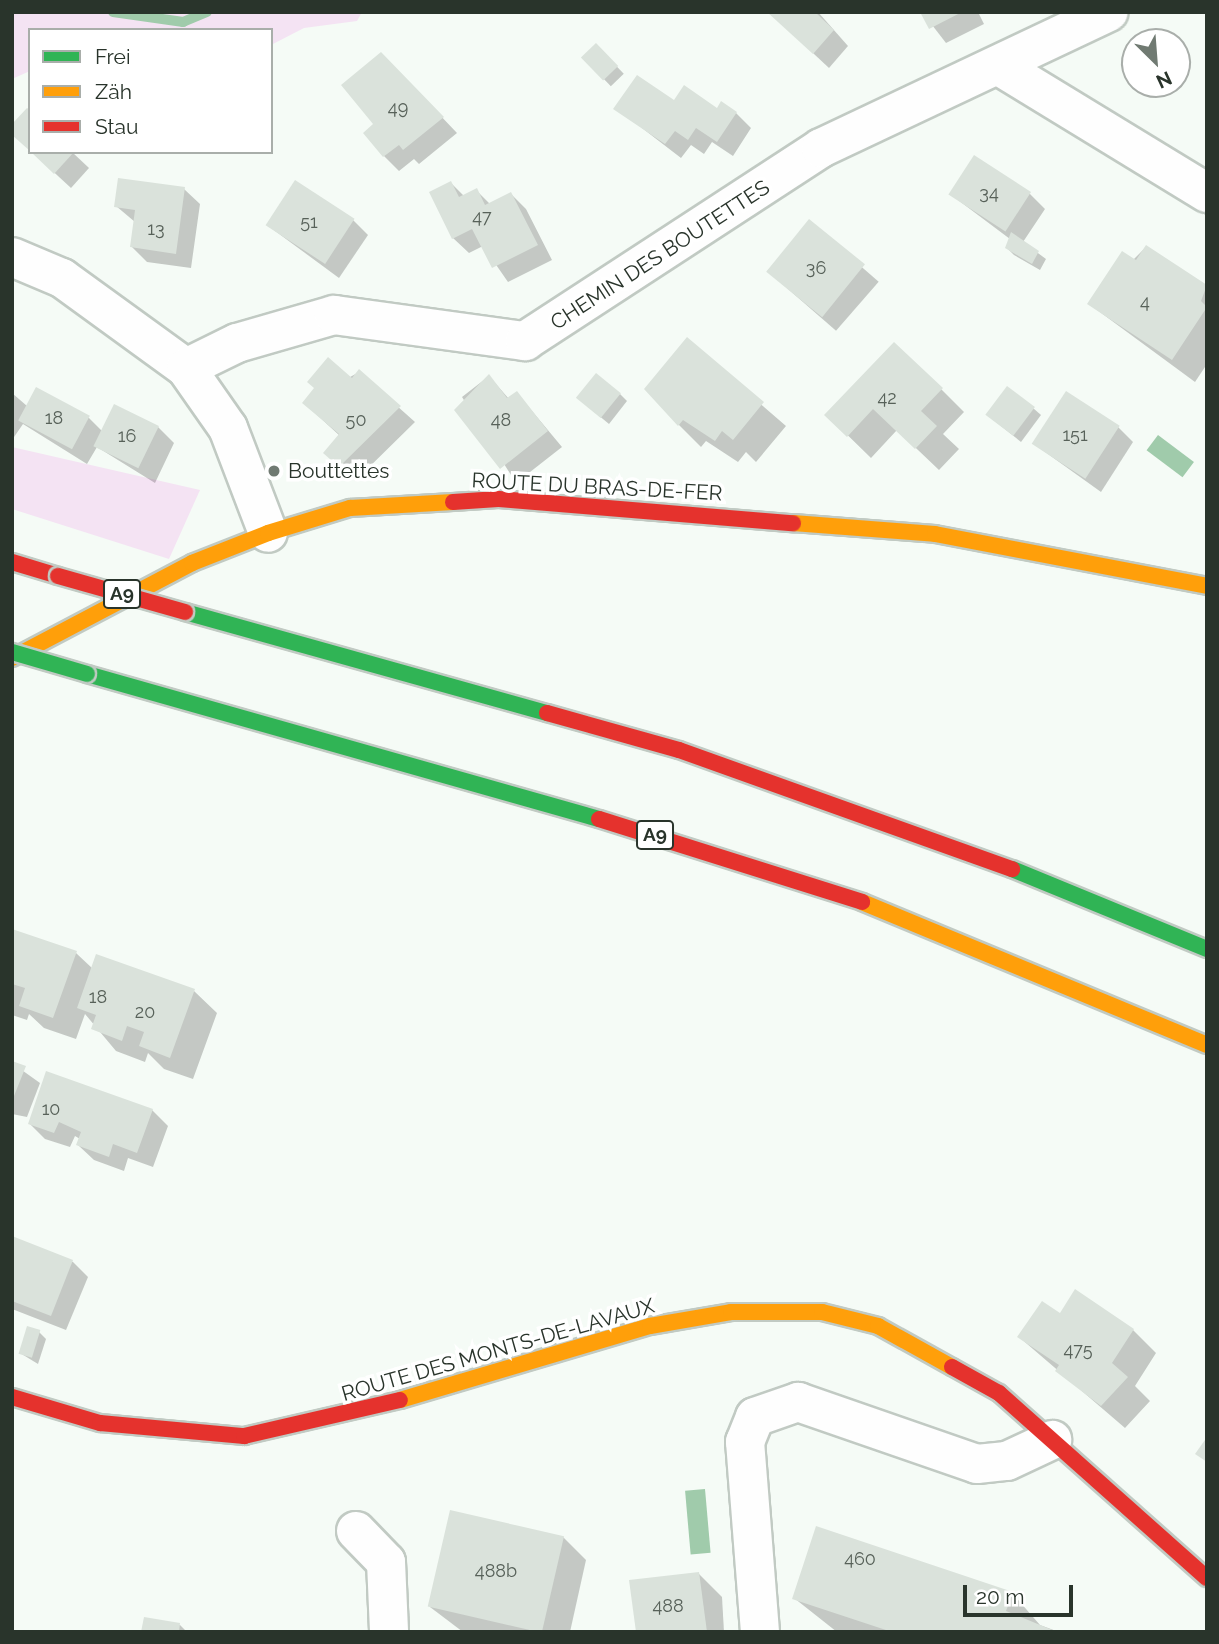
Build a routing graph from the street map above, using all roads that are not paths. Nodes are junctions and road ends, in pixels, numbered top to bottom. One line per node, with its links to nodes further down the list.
1 (1109, 12): 2 (street, CHEMIN DES BOUTETTES)
2 (999, 66): 3 (street); 5 (street, CHEMIN DES BOUTETTES)
3 (1207, 193)
4 (12, 257): 5 (street)
5 (186, 368): 6 (street)
6 (268, 533): 8 (main road, ROUTE DU BRAS-DE-FER); 10 (main road, ROUTE DU BRAS-DE-FER)
7 (12, 562): 11 (main road, A9, bridge)
8 (1207, 586)
9 (12, 652): 12 (main road, A9, bridge)
10 (12, 658)
11 (1207, 949)
12 (1207, 1045)
13 (12, 1397): 14 (main road, ROUTE DES MONTS-DE-LAVAUX)
14 (1052, 1440): 16 (main road, ROUTE DES MONTS-DE-LAVAUX); 18 (street)
15 (356, 1531): 17 (street)
16 (1207, 1578)
17 (389, 1632)
18 (760, 1632)

